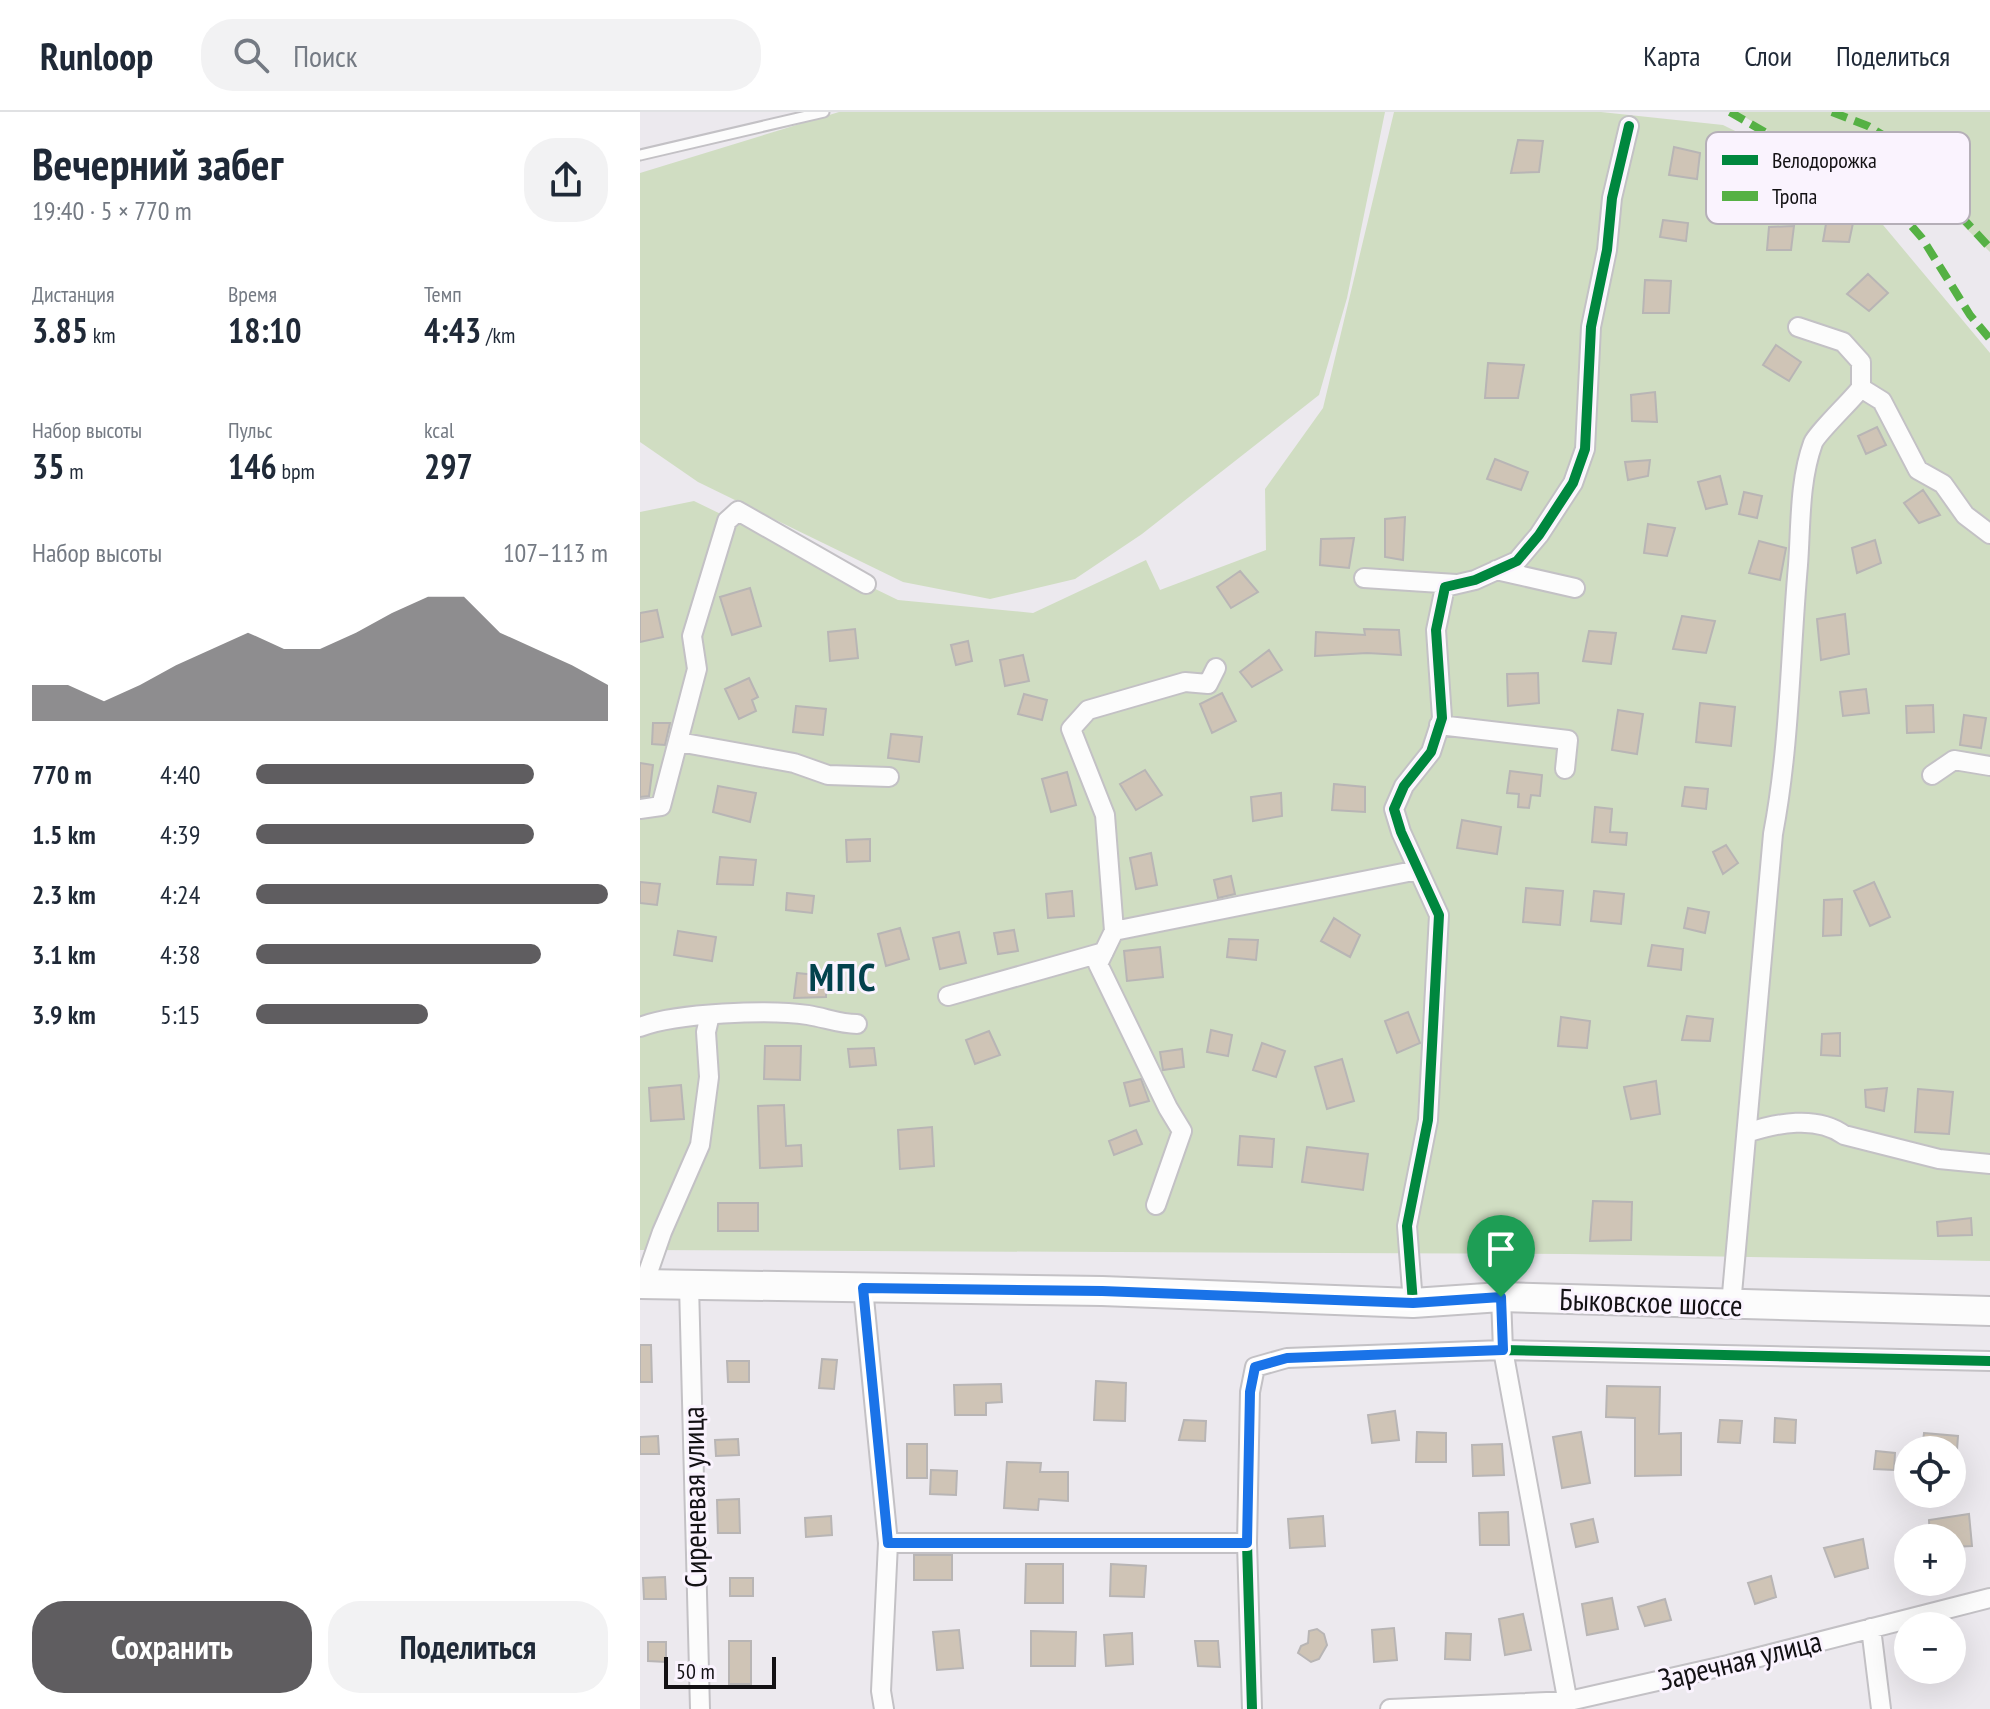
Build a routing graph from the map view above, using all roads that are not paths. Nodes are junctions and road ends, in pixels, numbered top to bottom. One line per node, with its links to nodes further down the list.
1 (824, 112): 3 (lane)
2 (1629, 126): 7 (street)
3 (640, 155)
4 (1798, 327): 5 (street)
5 (1861, 388): 6 (street); 27 (street)
6 (1990, 534)
7 (1496, 570): 10 (street); 11 (street)
8 (1364, 578): 10 (street)
9 (866, 584): 14 (street)
10 (1456, 584): 13 (street)
11 (1575, 588)
12 (1216, 668): 21 (street)
13 (1439, 725): 16 (street); 20 (street)
14 (679, 742): 18 (street); 19 (street)
15 (1990, 766): 17 (street)
16 (1565, 769)
17 (1932, 775)
18 (889, 777)
19 (640, 809)
20 (1418, 870): 21 (street); 34 (street)
21 (1114, 931): 22 (street)
22 (1104, 952): 23 (street); 29 (street)
23 (948, 996)
24 (710, 1015): 25 (street); 26 (street); 30 (street)
25 (857, 1024)
26 (640, 1027)
27 (1747, 1133): 28 (street); 35 (street)
28 (1990, 1164)
29 (1156, 1205)
30 (642, 1284): 31 (main road, Быковское шоссе)
31 (689, 1285): 32 (main road, Быковское шоссе); 44 (street, Сиреневая улица)
32 (863, 1288): 34 (main road, Быковское шоссе); 39 (street)
33 (1501, 1297): 34 (main road, Быковское шоссе); 35 (main road, Быковское шоссе); 37 (street)
34 (1413, 1303)
35 (1731, 1305): 36 (main road, Быковское шоссе)
36 (1990, 1311)
37 (1503, 1350): 38 (street); 40 (street); 43 (street)
38 (1990, 1361)
39 (888, 1543): 40 (street); 45 (street)
40 (1247, 1543): 46 (street)
41 (1990, 1598): 42 (street, Заречная улица)
42 (1871, 1628): 43 (street, Заречная улица); 48 (street)
43 (1569, 1705): 47 (street, Заречная улица)
44 (700, 1709)
45 (884, 1709)
46 (1252, 1709)
47 (1390, 1709)
48 (1881, 1709)

